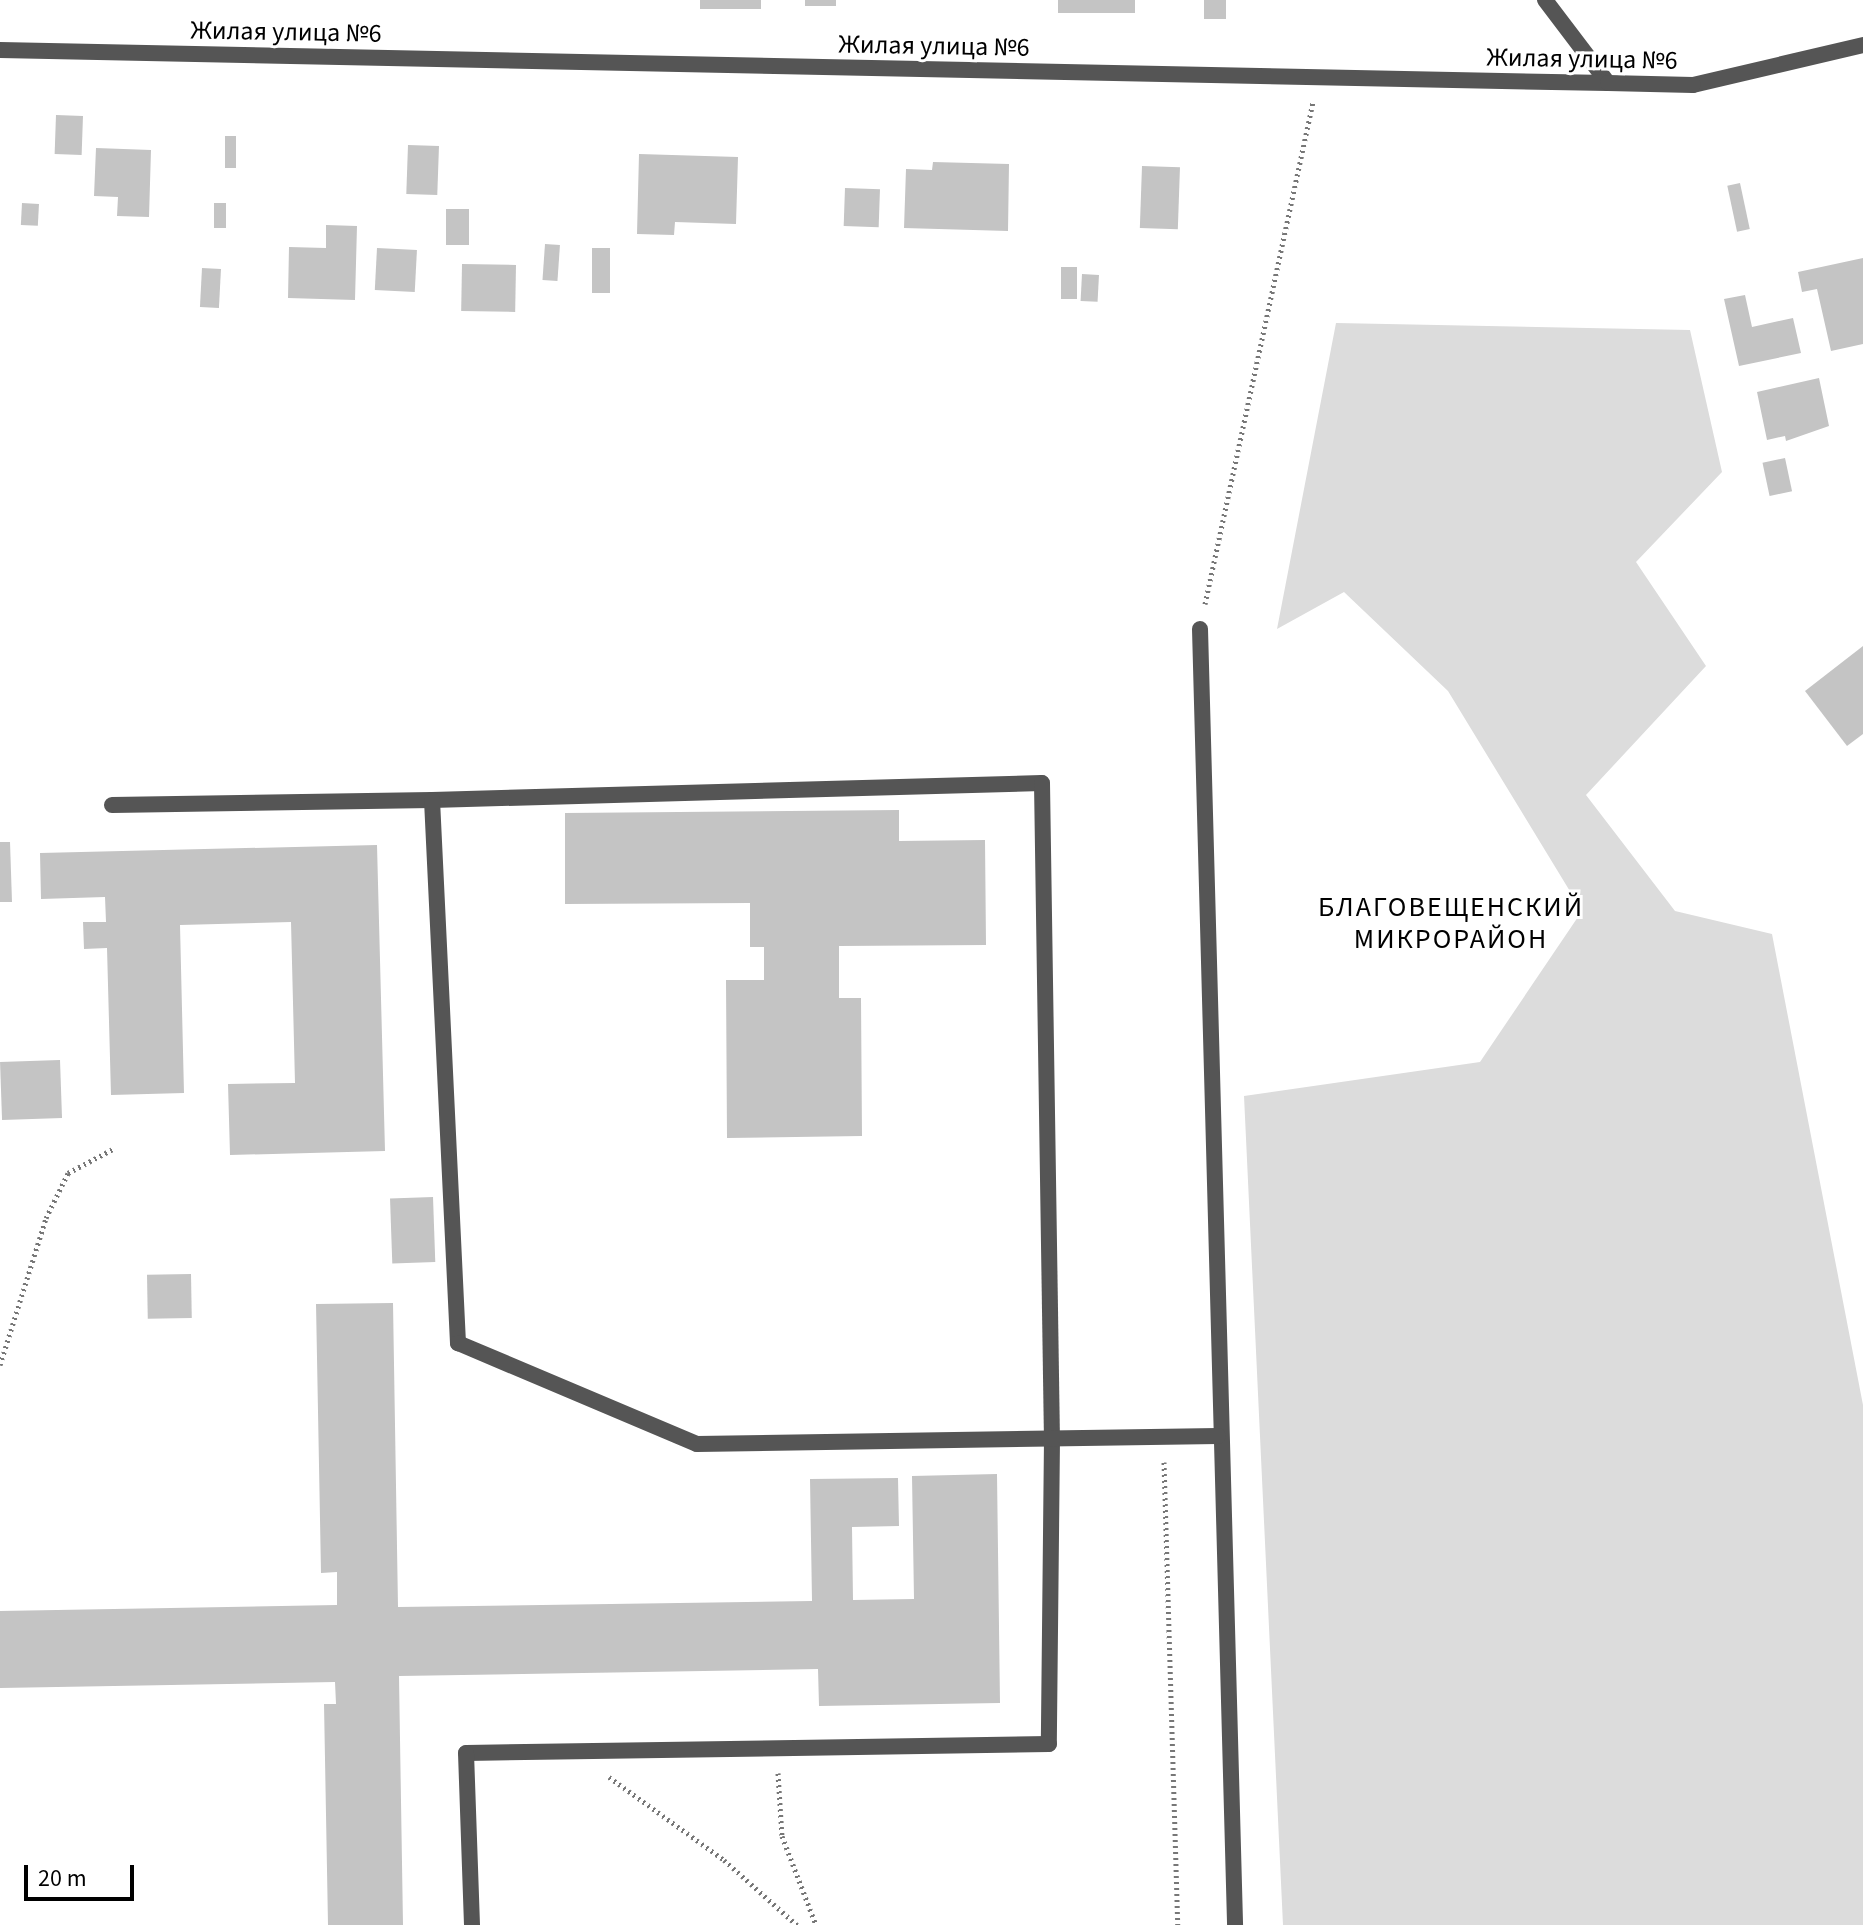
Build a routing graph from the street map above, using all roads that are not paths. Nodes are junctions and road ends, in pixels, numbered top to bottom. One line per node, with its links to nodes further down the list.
1 (1545, 0): 4 (street)
2 (1863, 45): 4 (street, Жилая улица №6)
3 (0, 50): 4 (street, Жилая улица №6)
4 (1608, 83)
5 (1200, 629): 8 (street)
6 (432, 800): 7 (street); 9 (street); 9 (street)
7 (112, 805)
8 (1218, 1436): 9 (street); 11 (street)
9 (1052, 1439): 10 (street)
10 (472, 1925)
11 (1235, 1925)

